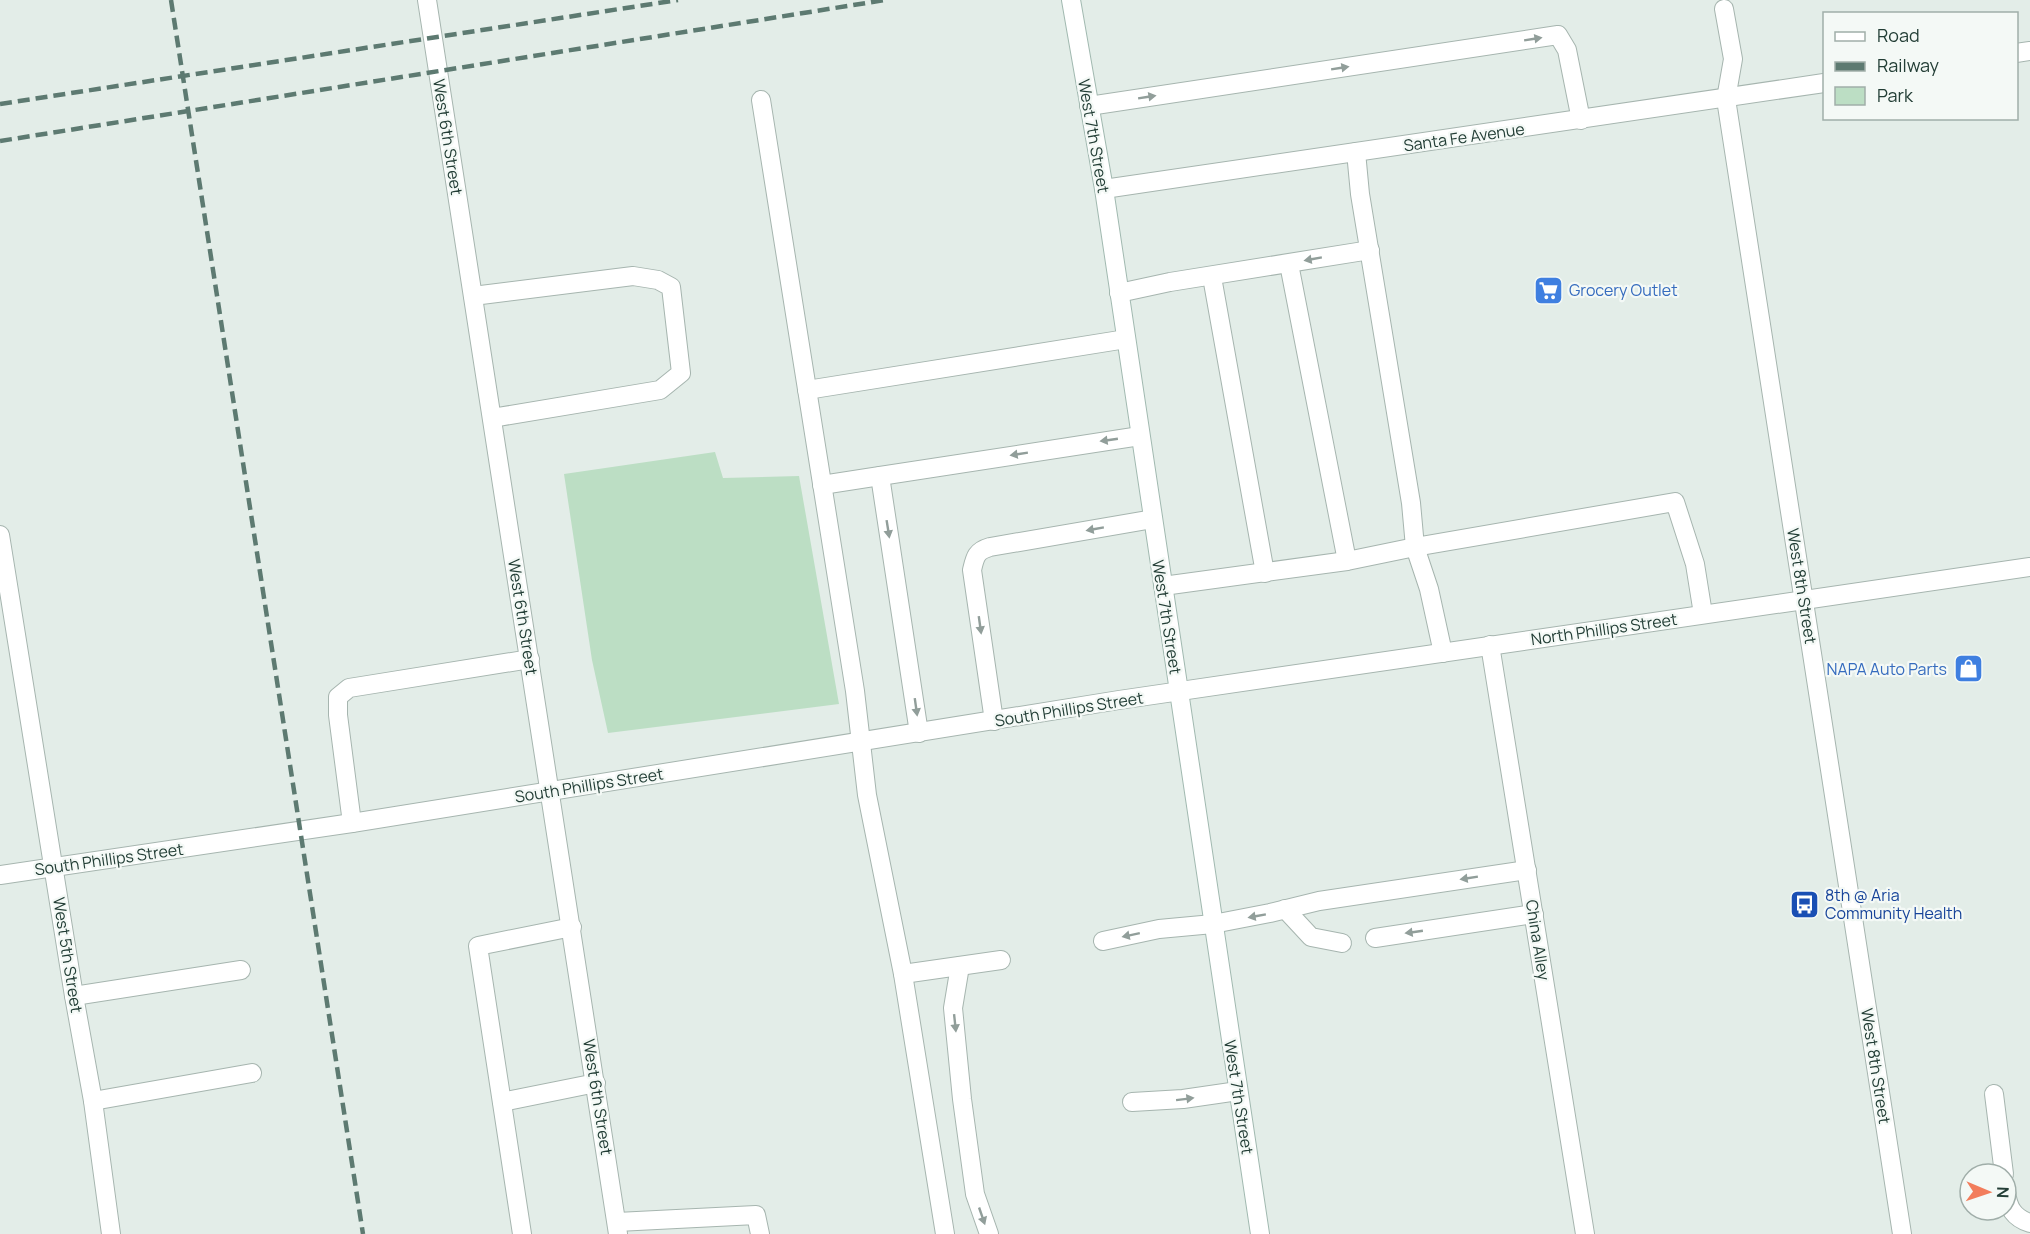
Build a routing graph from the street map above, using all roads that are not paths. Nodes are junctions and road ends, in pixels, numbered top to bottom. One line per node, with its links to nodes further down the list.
1 (427, 0): 15 (street, West 6th Street)
2 (1071, 0): 7 (street, West 7th Street)
3 (1724, 9): 5 (street, West 8th Street)
4 (1823, 83): 5 (street, Santa Fe Avenue)
5 (1726, 99): 8 (street, Santa Fe Avenue); 29 (street, West 8th Street)
6 (761, 100): 17 (street)
7 (1089, 106): 8 (street, one-way to 8); 10 (street, West 7th Street)
8 (1581, 120): 9 (street, Santa Fe Avenue)
9 (1356, 152): 10 (street, Santa Fe Avenue); 11 (street)
10 (1104, 189): 14 (street, West 7th Street)
11 (1370, 250): 12 (street, one-way to 12); 24 (street)
12 (1288, 264): 13 (street); 25 (street)
13 (1212, 277): 14 (street); 27 (street)
14 (1119, 293): 16 (street, West 7th Street)
15 (473, 296): 18 (street, West 6th Street); 18 (street)
16 (1126, 339): 17 (street); 19 (street, West 7th Street)
17 (807, 390): 21 (street)
18 (492, 418): 33 (street, West 6th Street)
19 (1140, 436): 20 (street, one-way to 20); 22 (street, West 7th Street)
20 (880, 476): 21 (street); 36 (street, one-way to 36)
21 (822, 485): 37 (street)
22 (1153, 519): 28 (street, West 7th Street); 35 (street, one-way to 35)
23 (0, 535): 40 (street, West 5th Street)
24 (1415, 547): 25 (street); 30 (street); 32 (street)
25 (1347, 561): 27 (street)
26 (2030, 567): 29 (street, North Phillips Street)
27 (1264, 573): 28 (street)
28 (1162, 586): 34 (street, West 7th Street)
29 (1803, 599): 30 (street, North Phillips Street); 71 (street, West 8th Street)
30 (1703, 614): 31 (street, North Phillips Street)
31 (1490, 645): 32 (street, North Phillips Street); 41 (street, China Alley)
32 (1443, 652): 34 (street, North Phillips Street)
33 (530, 659): 38 (street, West 6th Street); 39 (street)
34 (1178, 691): 35 (street, South Phillips Street); 45 (street, West 7th Street)
35 (994, 721): 36 (street, South Phillips Street)
36 (919, 733): 37 (street, South Phillips Street)
37 (862, 742): 38 (street, South Phillips Street); 53 (street)
38 (549, 791): 39 (street, South Phillips Street); 46 (street, West 6th Street)
39 (352, 823): 40 (street, South Phillips Street)
40 (53, 868): 42 (street, South Phillips Street); 54 (street, West 5th Street)
41 (1527, 870): 43 (street, one-way to 43); 44 (street, China Alley)
42 (0, 875)
43 (1285, 909): 45 (street, one-way to 45); 49 (street)
44 (1534, 914): 47 (street, one-way to 47); 70 (street, China Alley)
45 (1213, 924): 48 (street, one-way to 48); 57 (street, West 7th Street)
46 (572, 927): 56 (street, West 6th Street); 60 (street)
47 (1375, 938)
48 (1103, 941)
49 (1342, 944)
50 (1001, 960): 51 (street)
51 (960, 966): 53 (street); 68 (street, one-way to 68)
52 (241, 970): 54 (street)
53 (903, 974): 67 (street)
54 (74, 996): 59 (street, West 5th Street)
55 (252, 1073): 59 (street)
56 (596, 1083): 60 (street); 63 (street, West 6th Street)
57 (1238, 1090): 61 (street, one-way to 57); 69 (street, West 7th Street)
58 (1994, 1094): 62 (street)
59 (93, 1101): 64 (street, West 5th Street)
60 (502, 1102): 65 (street)
61 (1132, 1102)
62 (2002, 1162)
63 (618, 1228): 66 (street)
64 (111, 1234)
65 (522, 1234)
66 (760, 1234)
67 (945, 1234)
68 (988, 1234)
69 (1260, 1234)
70 (1586, 1234)
71 (1902, 1234)

